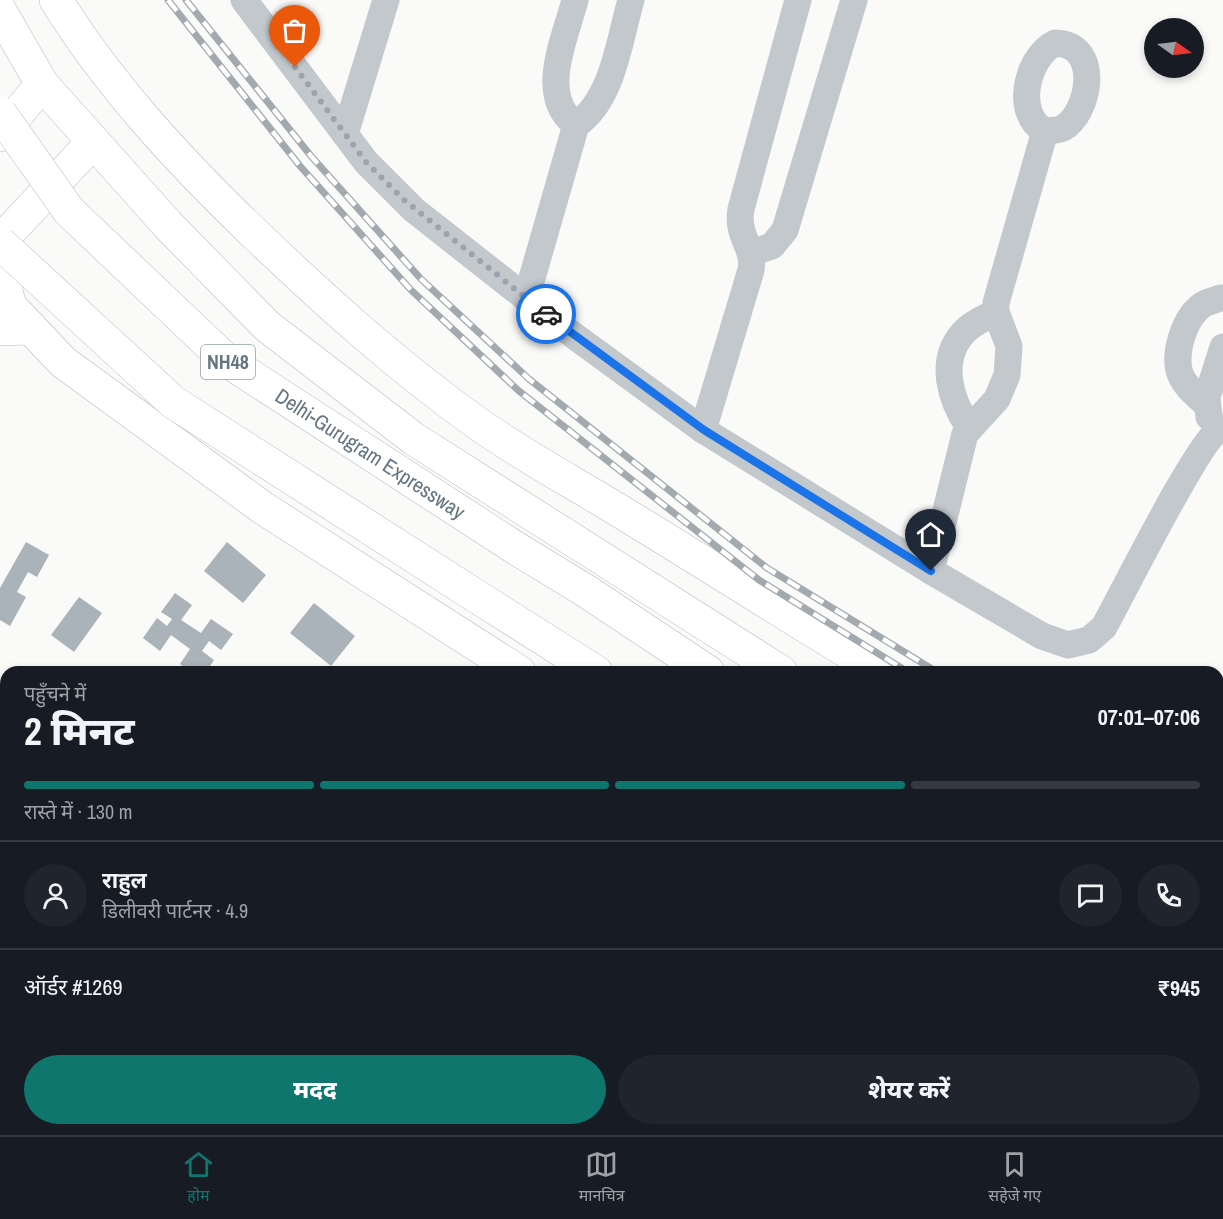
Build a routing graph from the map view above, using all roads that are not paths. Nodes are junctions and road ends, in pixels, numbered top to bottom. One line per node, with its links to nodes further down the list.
1 (56, 0): 34 (main road)
2 (244, 0): 13 (street)
3 (386, 0): 13 (street)
4 (575, 0): 11 (street)
5 (631, 0): 11 (street)
6 (798, 0): 17 (street)
7 (854, 0): 17 (street)
8 (0, 11): 9 (main road)
9 (42, 84): 14 (main road); 15 (main road)
10 (0, 113): 32 (main road, Delhi-Gurugram Expressway / NH48, bridge)
11 (576, 125): 21 (street)
12 (1045, 131): 22 (street)
13 (345, 134): 21 (street)
14 (0, 135)
15 (93, 142): 18 (main road); 33 (main road)
16 (0, 243): 31 (main road, bridge)
17 (751, 253): 27 (street)
18 (0, 259)
19 (0, 268): 23 (main road)
20 (1222, 298): 25 (street)
21 (526, 299): 27 (street)
22 (996, 312): 26 (street); 26 (street)
23 (14, 328): 30 (main road)
24 (1223, 347): 25 (street)
25 (1206, 404): 28 (street)
26 (969, 427): 29 (street)
27 (704, 430): 29 (street)
28 (1218, 430): 29 (street)
29 (931, 571)
30 (510, 666)
31 (587, 666)
32 (699, 666)
33 (772, 666)
34 (871, 666)

